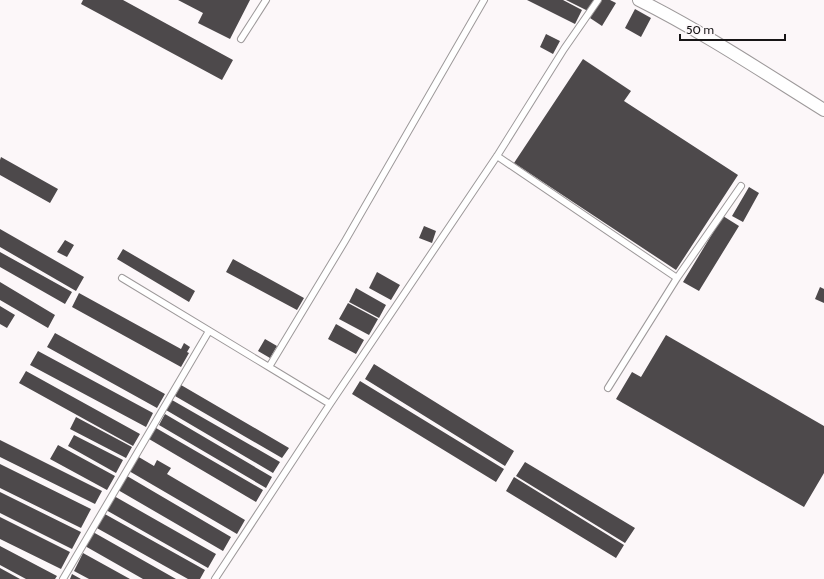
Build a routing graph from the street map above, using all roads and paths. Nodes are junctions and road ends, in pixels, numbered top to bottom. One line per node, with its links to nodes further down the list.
1 (266, 0): 5 (lane)
2 (484, 0): 12 (lane)
3 (598, 0): 7 (lane)
4 (638, 0): 6 (street)
5 (242, 39)
6 (824, 110)
7 (497, 156): 10 (lane); 14 (lane)
8 (741, 186): 10 (lane)
9 (122, 278): 11 (lane)
10 (678, 278): 13 (lane)
11 (209, 331): 12 (lane); 15 (lane)
12 (270, 367): 14 (lane)
13 (608, 388)
14 (330, 404): 16 (lane)
15 (63, 579)
16 (215, 579)

